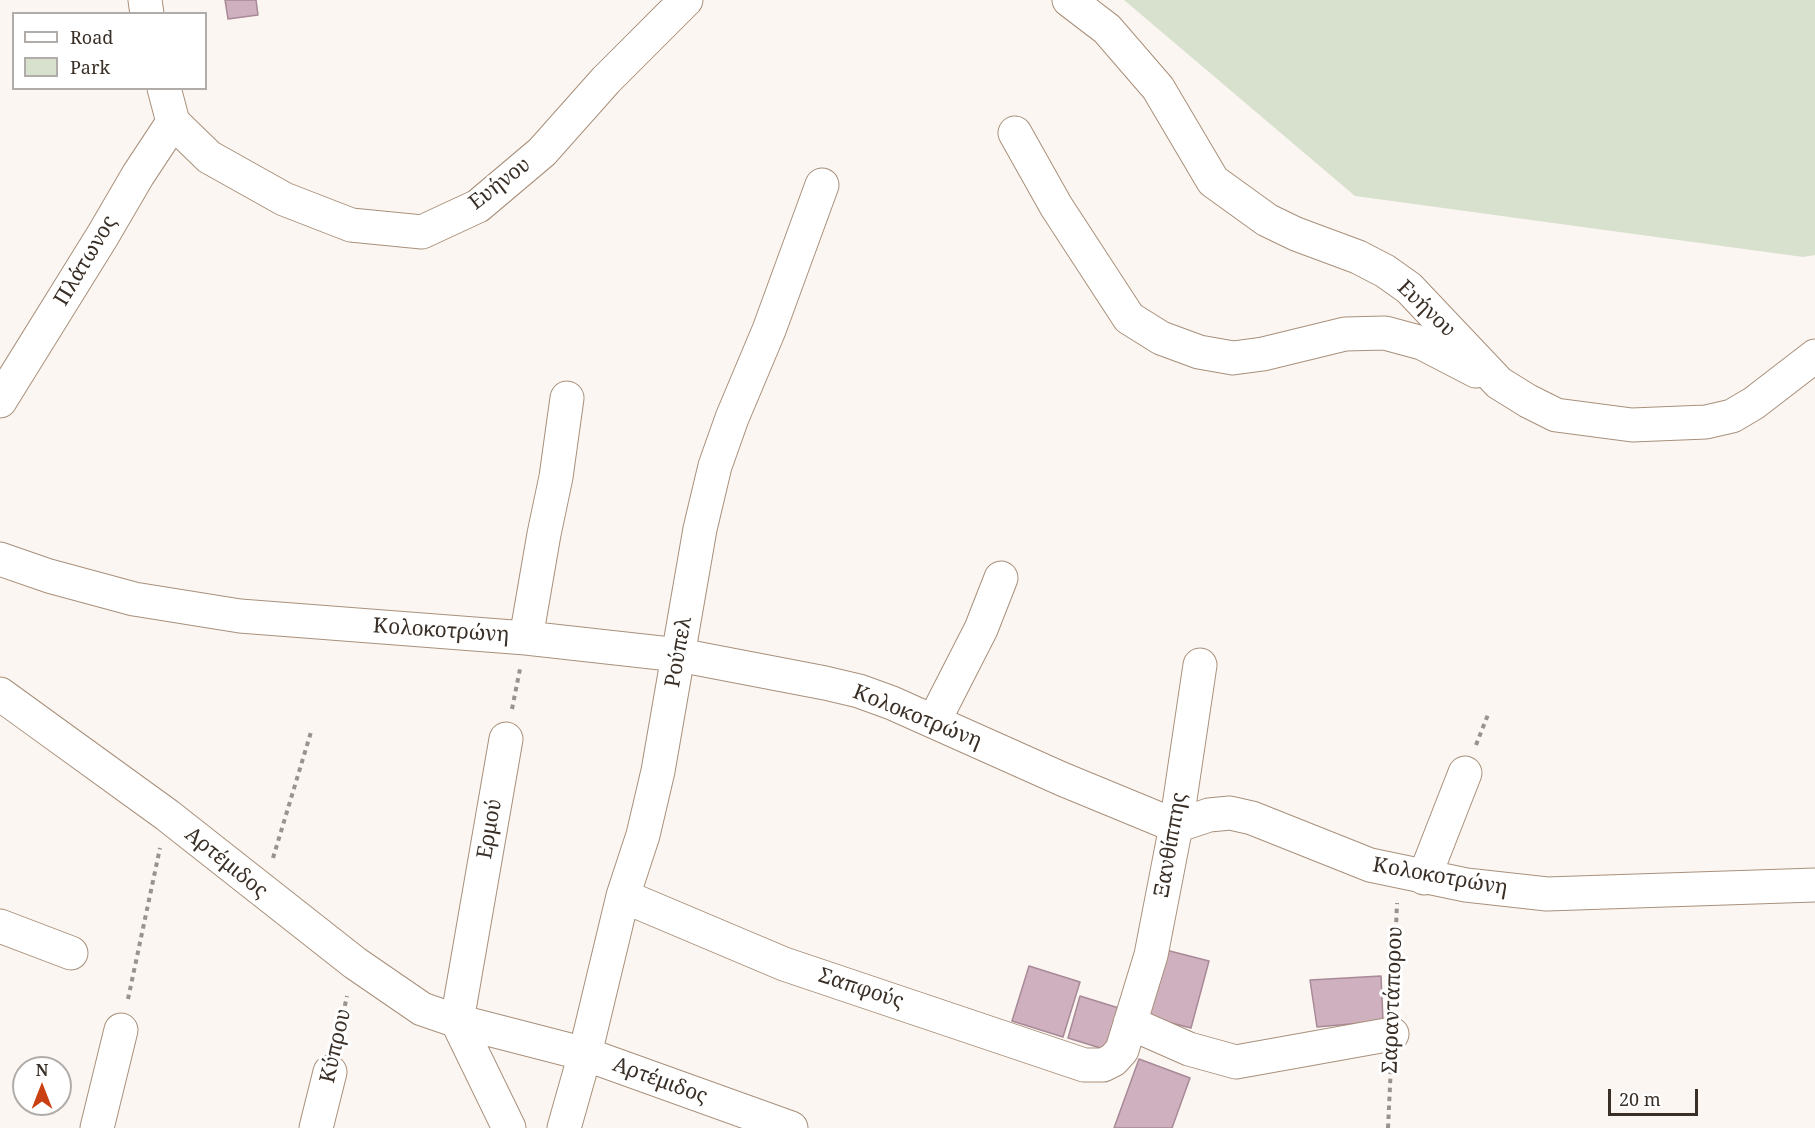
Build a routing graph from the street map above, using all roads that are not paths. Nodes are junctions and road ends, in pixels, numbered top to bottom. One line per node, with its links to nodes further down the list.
1 (686, 0): 4 (street, Ευήνου)
2 (1069, 0): 8 (street, Ευήνου)
3 (164, 90): 4 (street)
4 (172, 122): 10 (street, Πλάτωνος)
5 (1015, 133): 8 (street)
6 (822, 185): 14 (street, Ρούπελ)
7 (1815, 356): 8 (street, Ευήνου)
8 (1498, 383)
9 (567, 398): 13 (street)
10 (0, 401)
11 (0, 559): 13 (street, Κολοκοτρώνη)
12 (1001, 578): 17 (street)
13 (526, 638): 14 (street, Κολοκοτρώνη)
14 (679, 655): 17 (street, Κολοκοτρώνη); 23 (street, Ρούπελ)
15 (1200, 665): 20 (street, Ξανθίππης)
16 (0, 694): 26 (street, Αρτέμιδος)
17 (934, 721): 20 (street, Κολοκοτρώνη)
18 (506, 739): 26 (street, Ερμού)
19 (1465, 773): 21 (street)
20 (1176, 826): 21 (street, Κολοκοτρώνη); 27 (street, Ξανθίππης)
21 (1411, 875): 22 (street, Κολοκοτρώνη)
22 (1815, 885)
23 (623, 896): 30 (street, Ρούπελ); 31 (street, Σαπφούς)
24 (0, 926): 25 (street)
25 (71, 953)
26 (457, 1022): 30 (street, Αρτέμιδος); 35 (street)
27 (1130, 1023): 29 (street); 31 (street, Ξανθίππης)
28 (121, 1030): 33 (street)
29 (1392, 1034)
30 (585, 1054): 36 (street, Ρούπελ); 37 (street, Αρτέμιδος)
31 (1103, 1065)
32 (330, 1072): 34 (street, Κύπρου)
33 (96, 1128)
34 (316, 1128)
35 (509, 1128)
36 (564, 1128)
37 (790, 1128)

